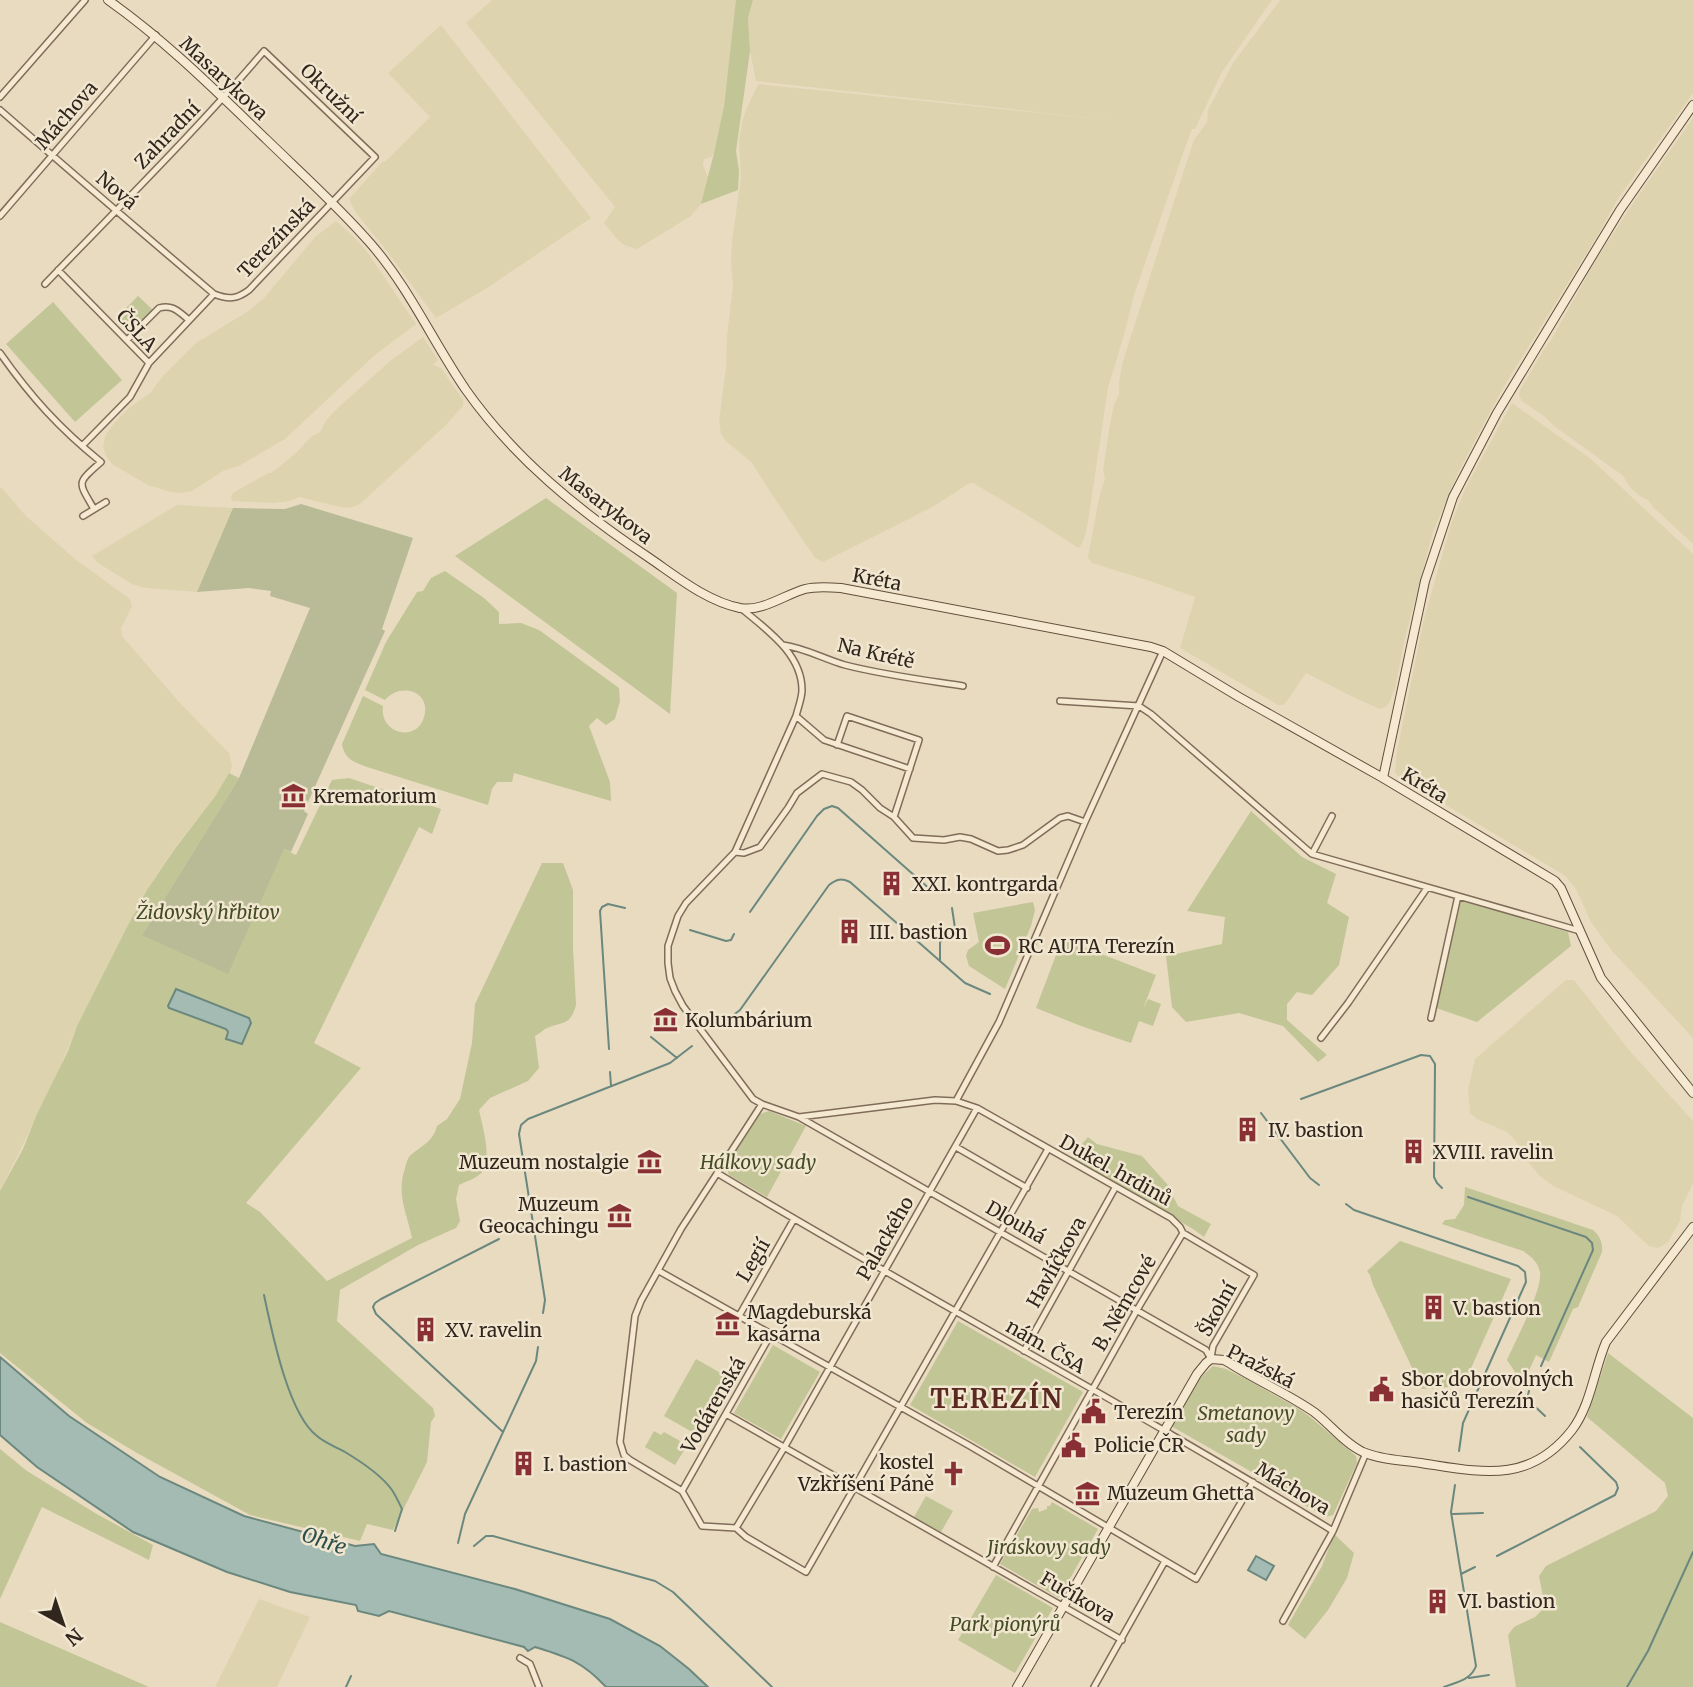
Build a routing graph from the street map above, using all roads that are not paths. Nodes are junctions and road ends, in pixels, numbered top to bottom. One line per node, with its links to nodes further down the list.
1 (85, 0): 4 (street)
2 (108, 0): 3 (street, Masarykova)
3 (156, 35): 5 (street, Masarykova); 8 (street, Máchova)
4 (0, 97)
5 (224, 98): 9 (street, Masarykova); 9 (street, Okružní); 10 (street, Zahradní)
6 (1693, 105): 32 (street)
7 (0, 110): 8 (street, Nová)
8 (52, 155): 10 (street, Nová); 11 (street, Máchova)
9 (332, 203): 14 (street, Terezínská); 23 (street, Masarykova)
10 (117, 210): 12 (street, Zahradní); 14 (street, Nová)
11 (0, 216)
12 (58, 270): 13 (street, Zahradní); 16 (street, ČSLA)
13 (44, 284)
14 (214, 294): 15 (street)
15 (188, 320): 16 (street); 18 (street)
16 (127, 340): 18 (street, ČSLA)
17 (0, 353): 19 (street)
18 (149, 363): 19 (street, ČSLA)
19 (82, 446): 21 (street)
20 (106, 502): 21 (street)
21 (94, 509): 22 (street)
22 (83, 516)
23 (742, 609): 24 (street); 25 (street, Kréta)
24 (783, 645): 26 (street, Na Krétě); 29 (street)
25 (1163, 651): 28 (street); 32 (street, Kréta)
26 (963, 686)
27 (1060, 701): 28 (street)
28 (1139, 706): 35 (street); 37 (street)
29 (796, 716): 30 (street); 36 (street)
30 (837, 744): 31 (street); 31 (street)
31 (910, 769): 34 (street)
32 (1383, 778): 40 (street, Kréta)
33 (1332, 816): 37 (street)
34 (894, 817): 35 (street); 36 (street)
35 (1085, 822): 44 (street)
36 (735, 852): 45 (street)
37 (1311, 855): 38 (street)
38 (1427, 888): 39 (street); 42 (street)
39 (1458, 896): 40 (street); 41 (street)
40 (1580, 931): 43 (street, Kréta)
41 (1431, 1018)
42 (1321, 1038)
43 (1693, 1093)
44 (956, 1101): 46 (street, Dukel. hrdinů); 47 (street, Dukel. hrdinů)
45 (762, 1104): 47 (street, Dlouhá); 50 (street)
46 (977, 1108): 48 (street, Palackého); 49 (street, Dukel. hrdinů)
47 (799, 1117): 53 (street, Dlouhá)
48 (956, 1147): 51 (street); 53 (street, Palackého)
49 (1048, 1149): 51 (street); 52 (street, Dukel. hrdinů)
50 (716, 1173): 54 (street, nám. ČSA); 59 (street)
51 (1027, 1188): 56 (street)
52 (1115, 1188): 57 (street, Dukel. hrdinů); 60 (street, Havlíčkova)
53 (930, 1191): 56 (street, Dlouhá); 58 (street, Palackého)
54 (794, 1219): 58 (street, nám. ČSA); 64 (street, Legií)
55 (1693, 1227): 74 (street)
56 (1001, 1231): 60 (street, Dlouhá); 63 (street)
57 (1183, 1233): 61 (street, Dukel. hrdinů); 62 (street, B. Němcové)
58 (884, 1270): 63 (street, nám. ČSA); 68 (street, Palackého)
59 (659, 1271): 64 (street); 78 (street)
60 (1069, 1271): 62 (street, Dlouhá); 66 (street, Havlíčkova)
61 (1254, 1275): 67 (street, Školní)
62 (1137, 1310): 67 (street, Dlouhá); 69 (street, B. Němcové)
63 (955, 1312): 66 (street, nám. ČSA); 70 (street)
64 (739, 1316): 65 (street)
65 (771, 1334): 68 (street); 71 (street, Vodárenská)
66 (1024, 1351): 69 (street, nám. ČSA)
67 (1211, 1359): 72 (street, Pražská); 74 (street, Pražská)
68 (830, 1367): 70 (street); 73 (street, Palackého)
69 (1092, 1390): 72 (street, Máchova); 76 (street, nám. ČSA)
70 (900, 1407): 76 (street); 77 (street)
71 (726, 1414): 73 (street, Fučíkova); 78 (street, Vodárenská)
72 (1163, 1431): 75 (street, Máchova); 80 (street, Pražská)
73 (784, 1448): 77 (street, Fučíkova); 79 (street, Palackého)
74 (1366, 1454): 81 (street)
75 (1252, 1482): 81 (street, Máchova); 82 (street)
76 (1037, 1487): 80 (street); 83 (street, nám. ČSA)
77 (853, 1488): 79 (street); 83 (street, Fučíkova)
78 (682, 1491): 79 (street)
79 (736, 1528)
80 (1108, 1528): 82 (street); 84 (street, Pražská)
81 (1333, 1531): 85 (street)
82 (1165, 1561): 86 (street)
83 (993, 1567): 84 (street, Fučíkova)
84 (1063, 1607): 86 (street, Fučíkova); 88 (street, Pražská)
85 (1283, 1621)
86 (1122, 1640): 90 (street)
87 (520, 1658): 89 (street)
88 (1019, 1686)
89 (539, 1687)
90 (1094, 1687)

